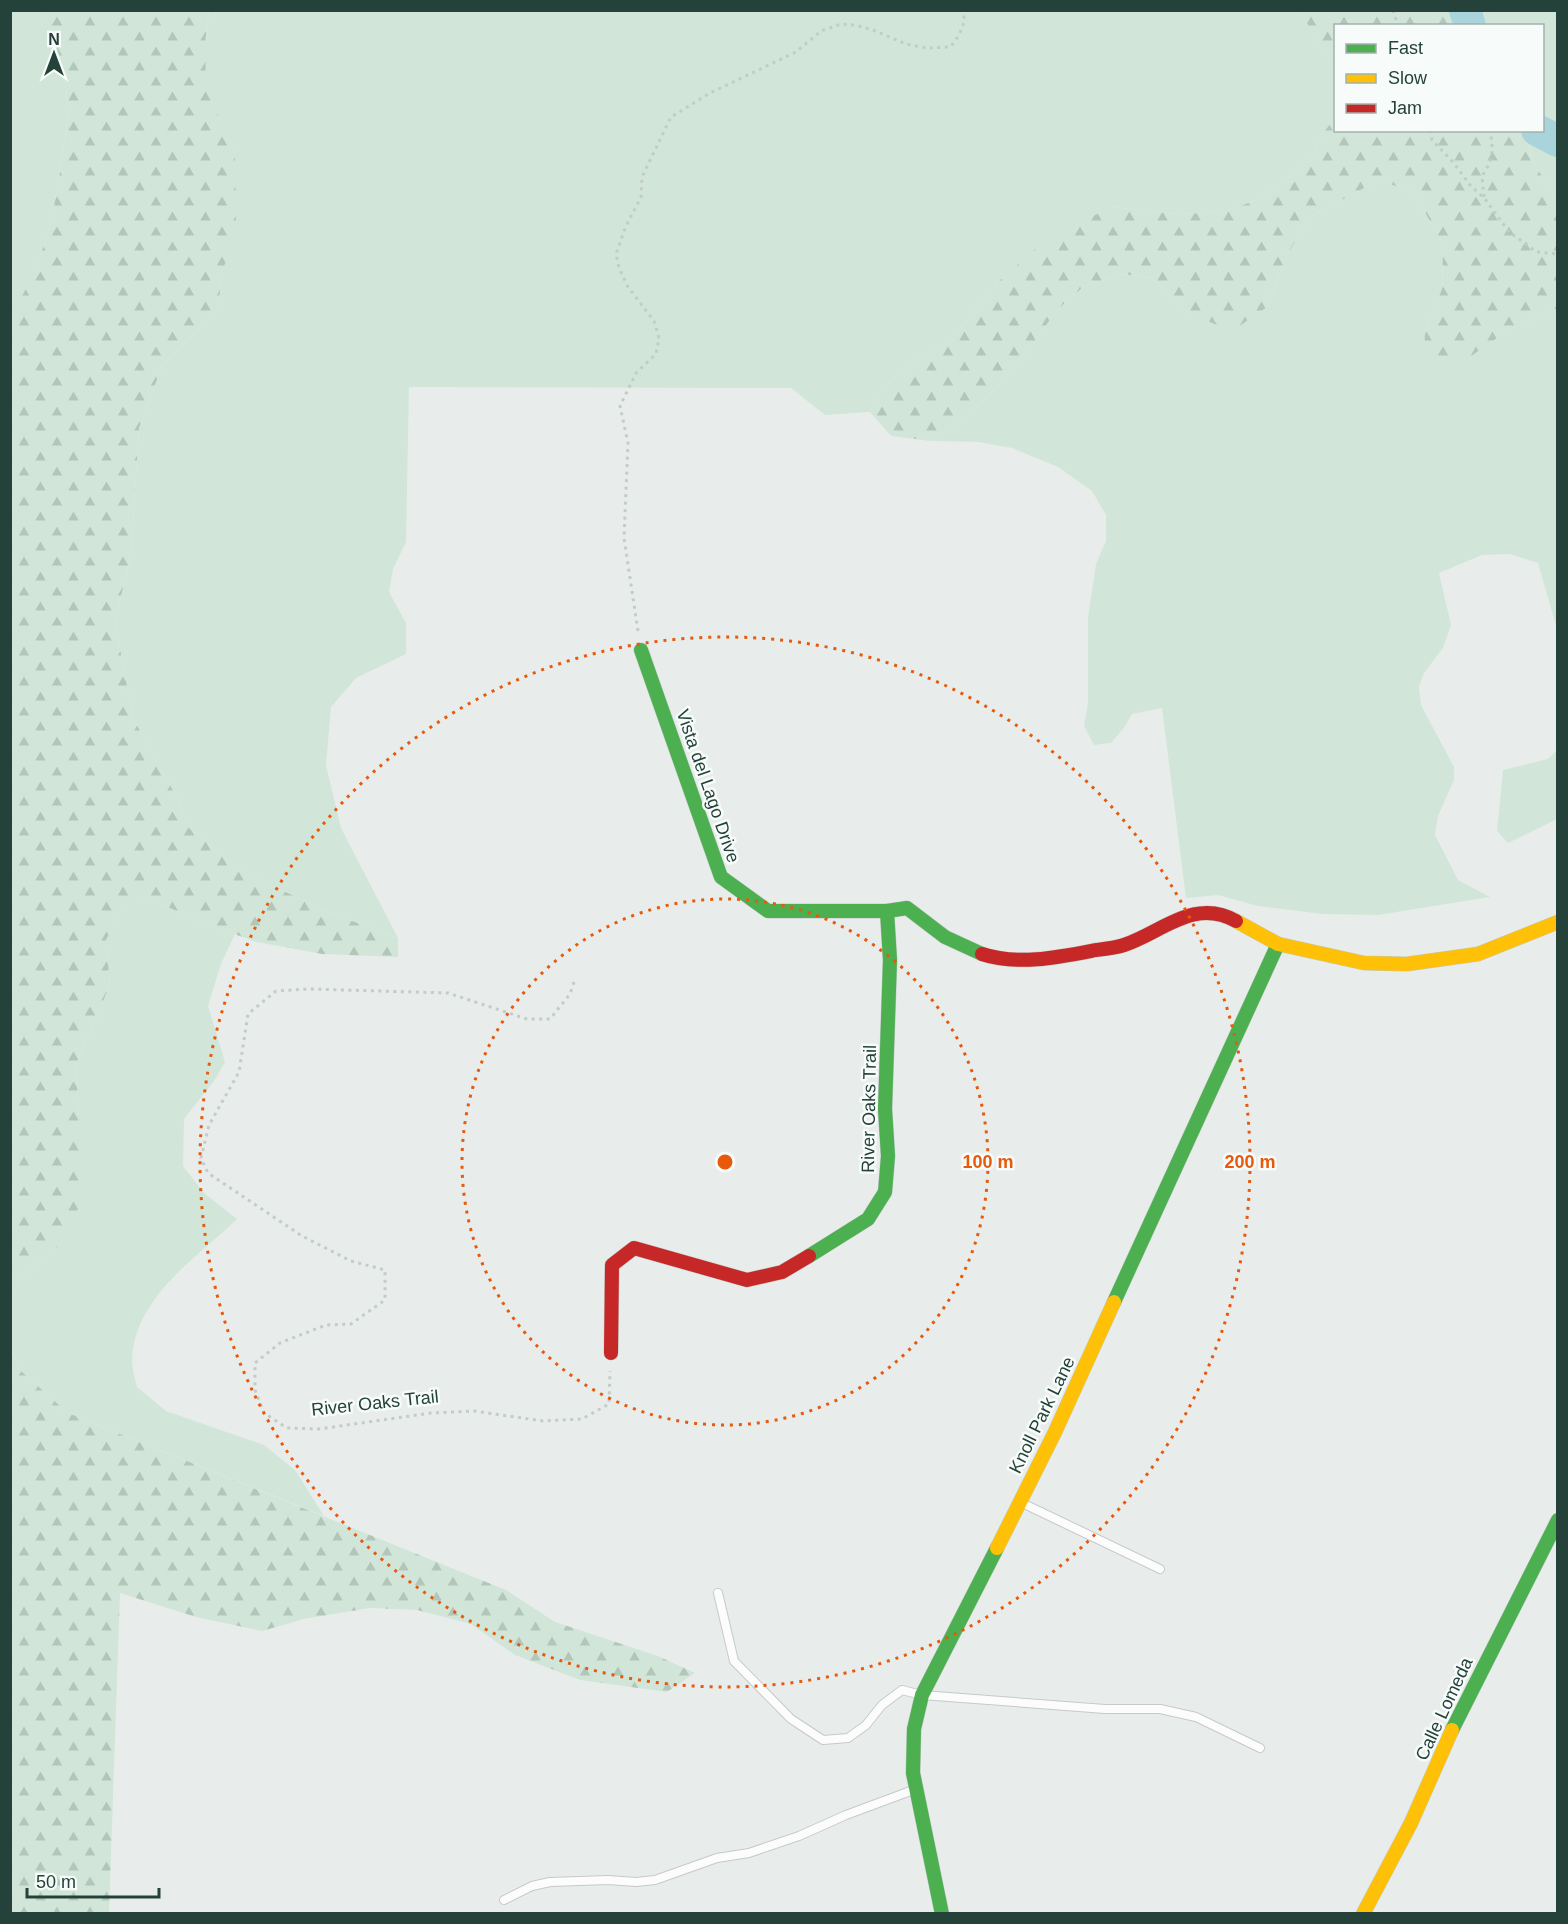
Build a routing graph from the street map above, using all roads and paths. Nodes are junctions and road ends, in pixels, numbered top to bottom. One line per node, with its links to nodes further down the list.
1 (963, 10): 6 (path)
2 (1430, 132): 4 (path)
3 (1490, 132): 4 (path)
4 (1485, 199): 5 (path)
5 (1557, 254)
6 (641, 651): 7 (street, Vista del Lago Drive)
7 (887, 910): 9 (street, Vista del Lago Drive); 11 (street, River Oaks Trail)
8 (1557, 922): 9 (street, Vista del Lago Drive)
9 (1278, 944): 12 (street, Knoll Park Lane)
10 (574, 982): 11 (path, River Oaks Trail)
11 (611, 1353)
12 (1020, 1502): 14 (lane); 16 (street, Knoll Park Lane)
13 (1557, 1520): 21 (street, Calle Lomeda)
14 (1160, 1569)
15 (718, 1593): 16 (lane)
16 (922, 1695): 17 (lane); 18 (street, Knoll Park Lane)
17 (1260, 1748)
18 (916, 1789): 19 (lane); 20 (street, Knoll Park Lane)
19 (504, 1900)
20 (942, 1914)
21 (1363, 1914)

